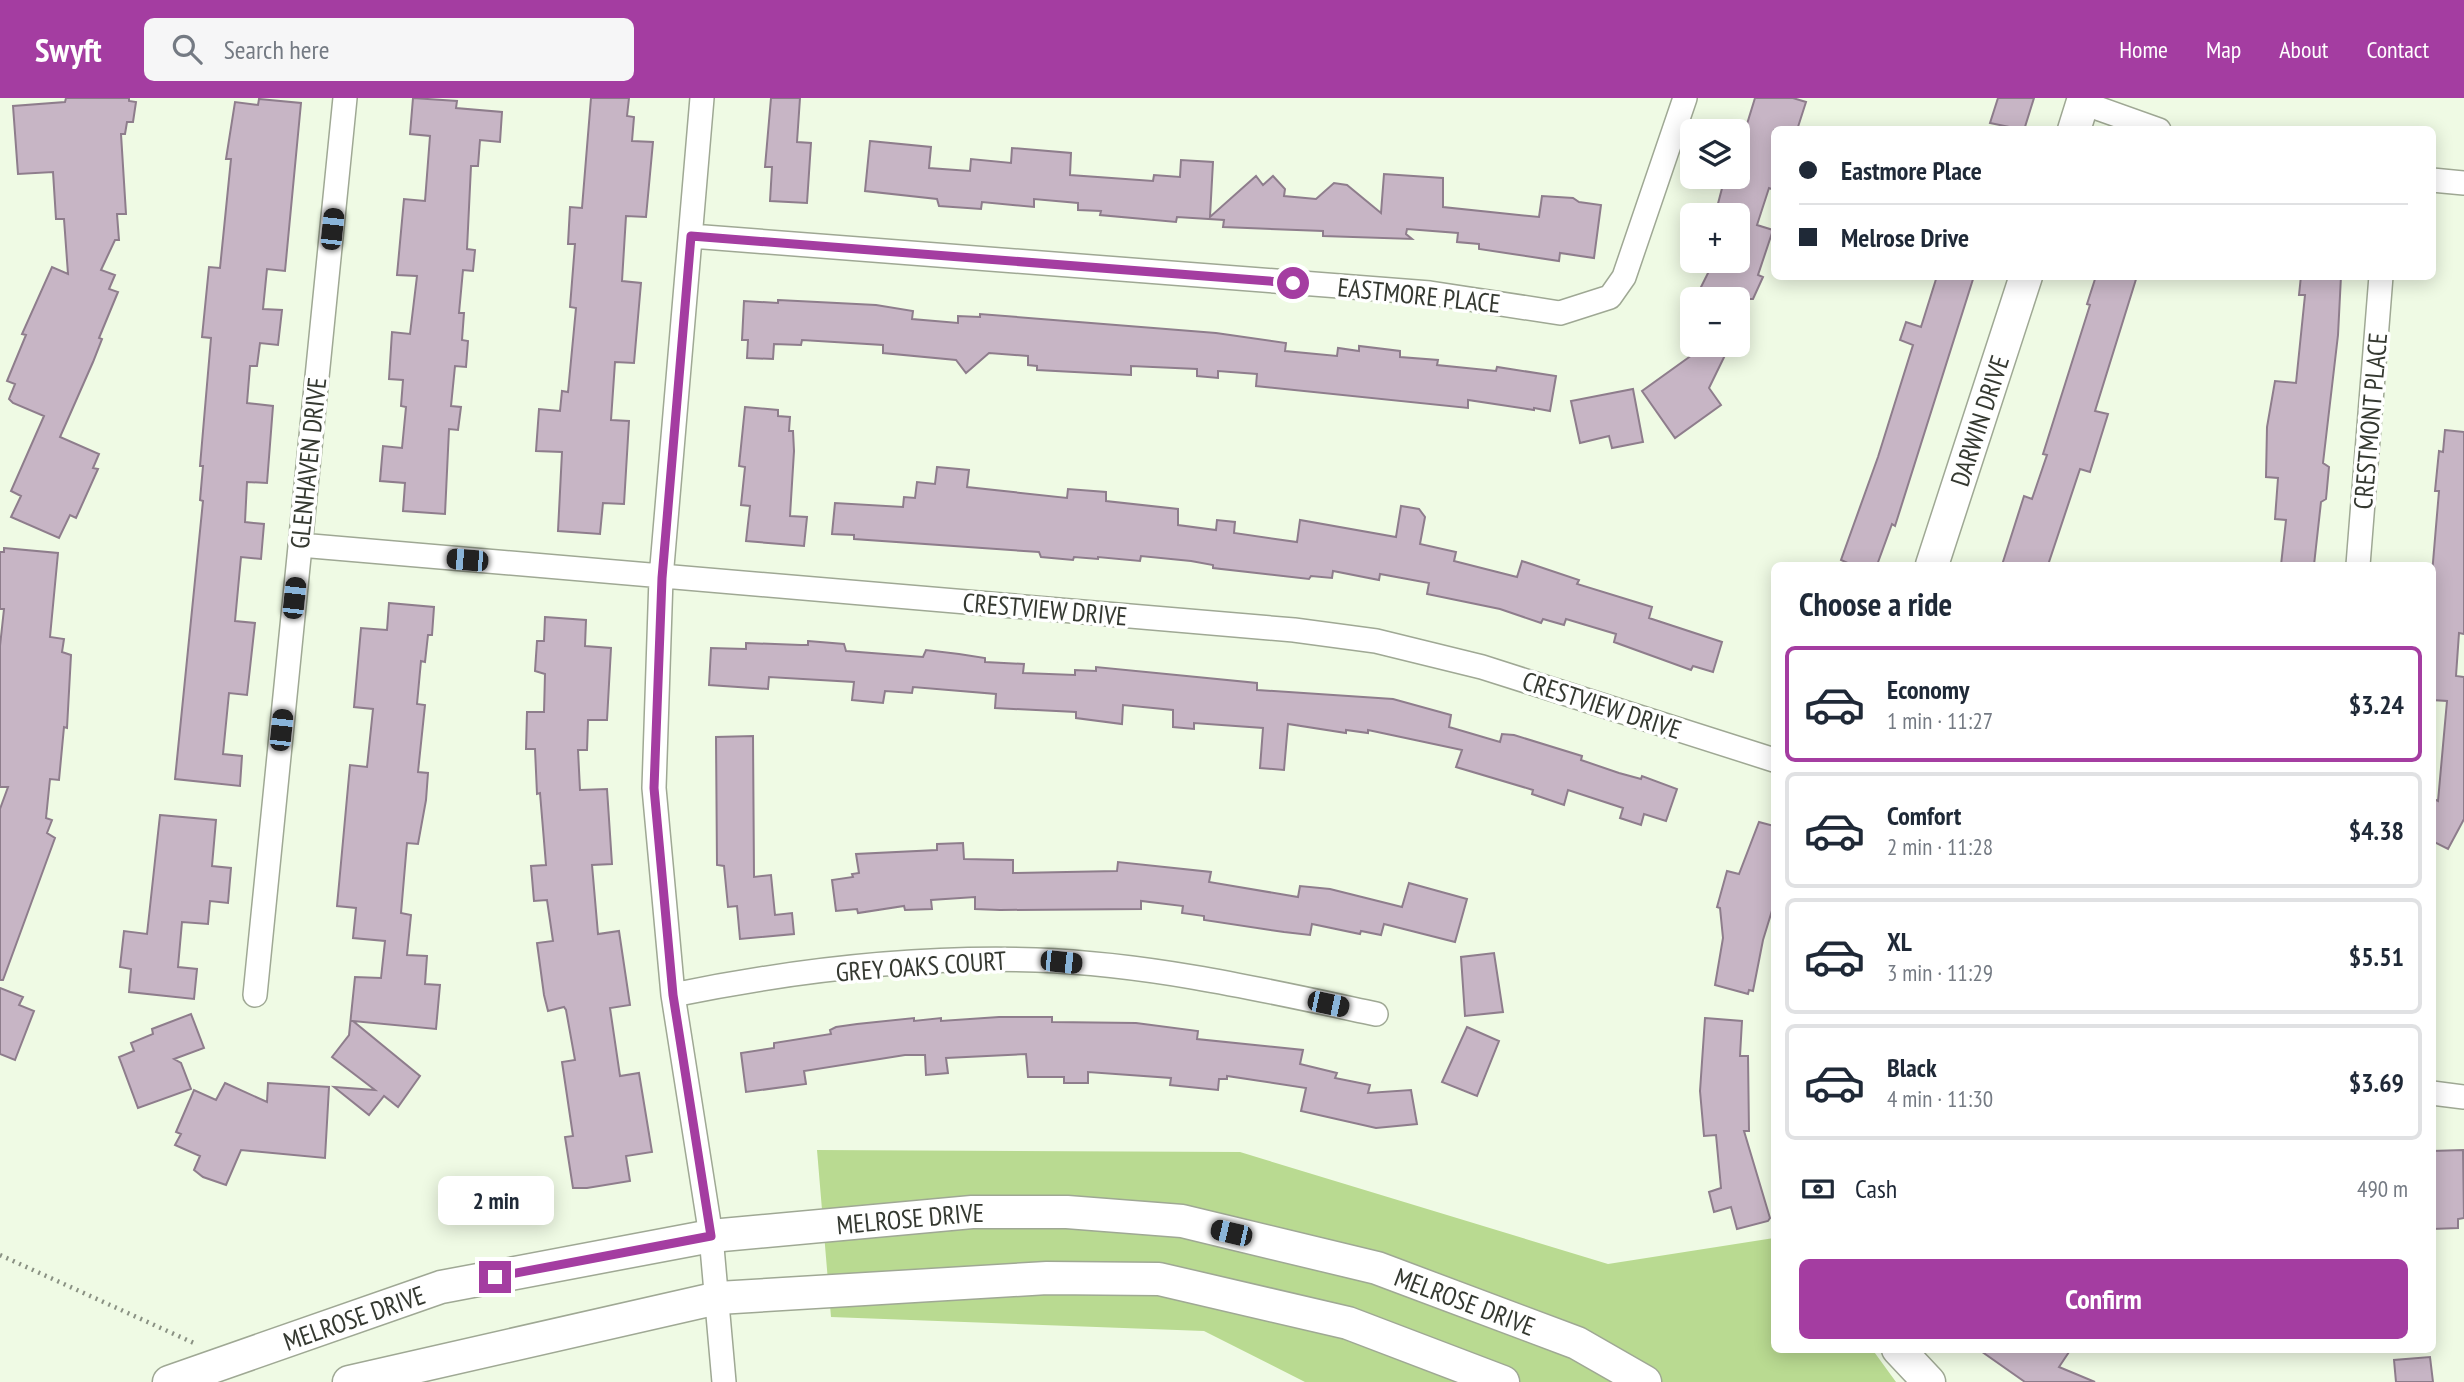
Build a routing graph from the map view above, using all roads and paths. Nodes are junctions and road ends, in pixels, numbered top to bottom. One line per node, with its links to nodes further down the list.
1 (345, 98): 11 (street, GLENHAVEN DRIVE)
2 (702, 98): 8 (street)
3 (1685, 98): 8 (street, EASTMORE PLACE)
4 (2081, 110): 5 (street)
5 (2143, 126)
6 (2436, 180): 7 (street)
7 (2464, 183)
8 (691, 236): 14 (street)
9 (2025, 280): 12 (main road, DARWIN DRIVE)
10 (2382, 280): 13 (street, CRESTMONT PLACE)
11 (300, 545): 14 (street, CRESTVIEW DRIVE); 16 (street, GLENHAVEN DRIVE)
12 (1933, 562)
13 (2358, 562)
14 (662, 578): 15 (street, CRESTVIEW DRIVE); 17 (street)
15 (1771, 759)
16 (255, 995)
17 (673, 995): 18 (street, GREY OAKS COURT); 21 (street)
18 (1376, 1014)
19 (2436, 1094): 20 (street)
20 (2464, 1097)
21 (711, 1236): 23 (street); 25 (main road, MELROSE DRIVE); 30 (main road, MELROSE DRIVE)
22 (0, 1255): 25 (path)
23 (718, 1298): 27 (main road); 28 (street); 29 (main road)
24 (1902, 1353): 31 (main road)
25 (231, 1360): 26 (main road, MELROSE DRIVE)
26 (169, 1382)
27 (349, 1382)
28 (724, 1382)
29 (1503, 1382)
30 (1645, 1382)
31 (1929, 1382)

